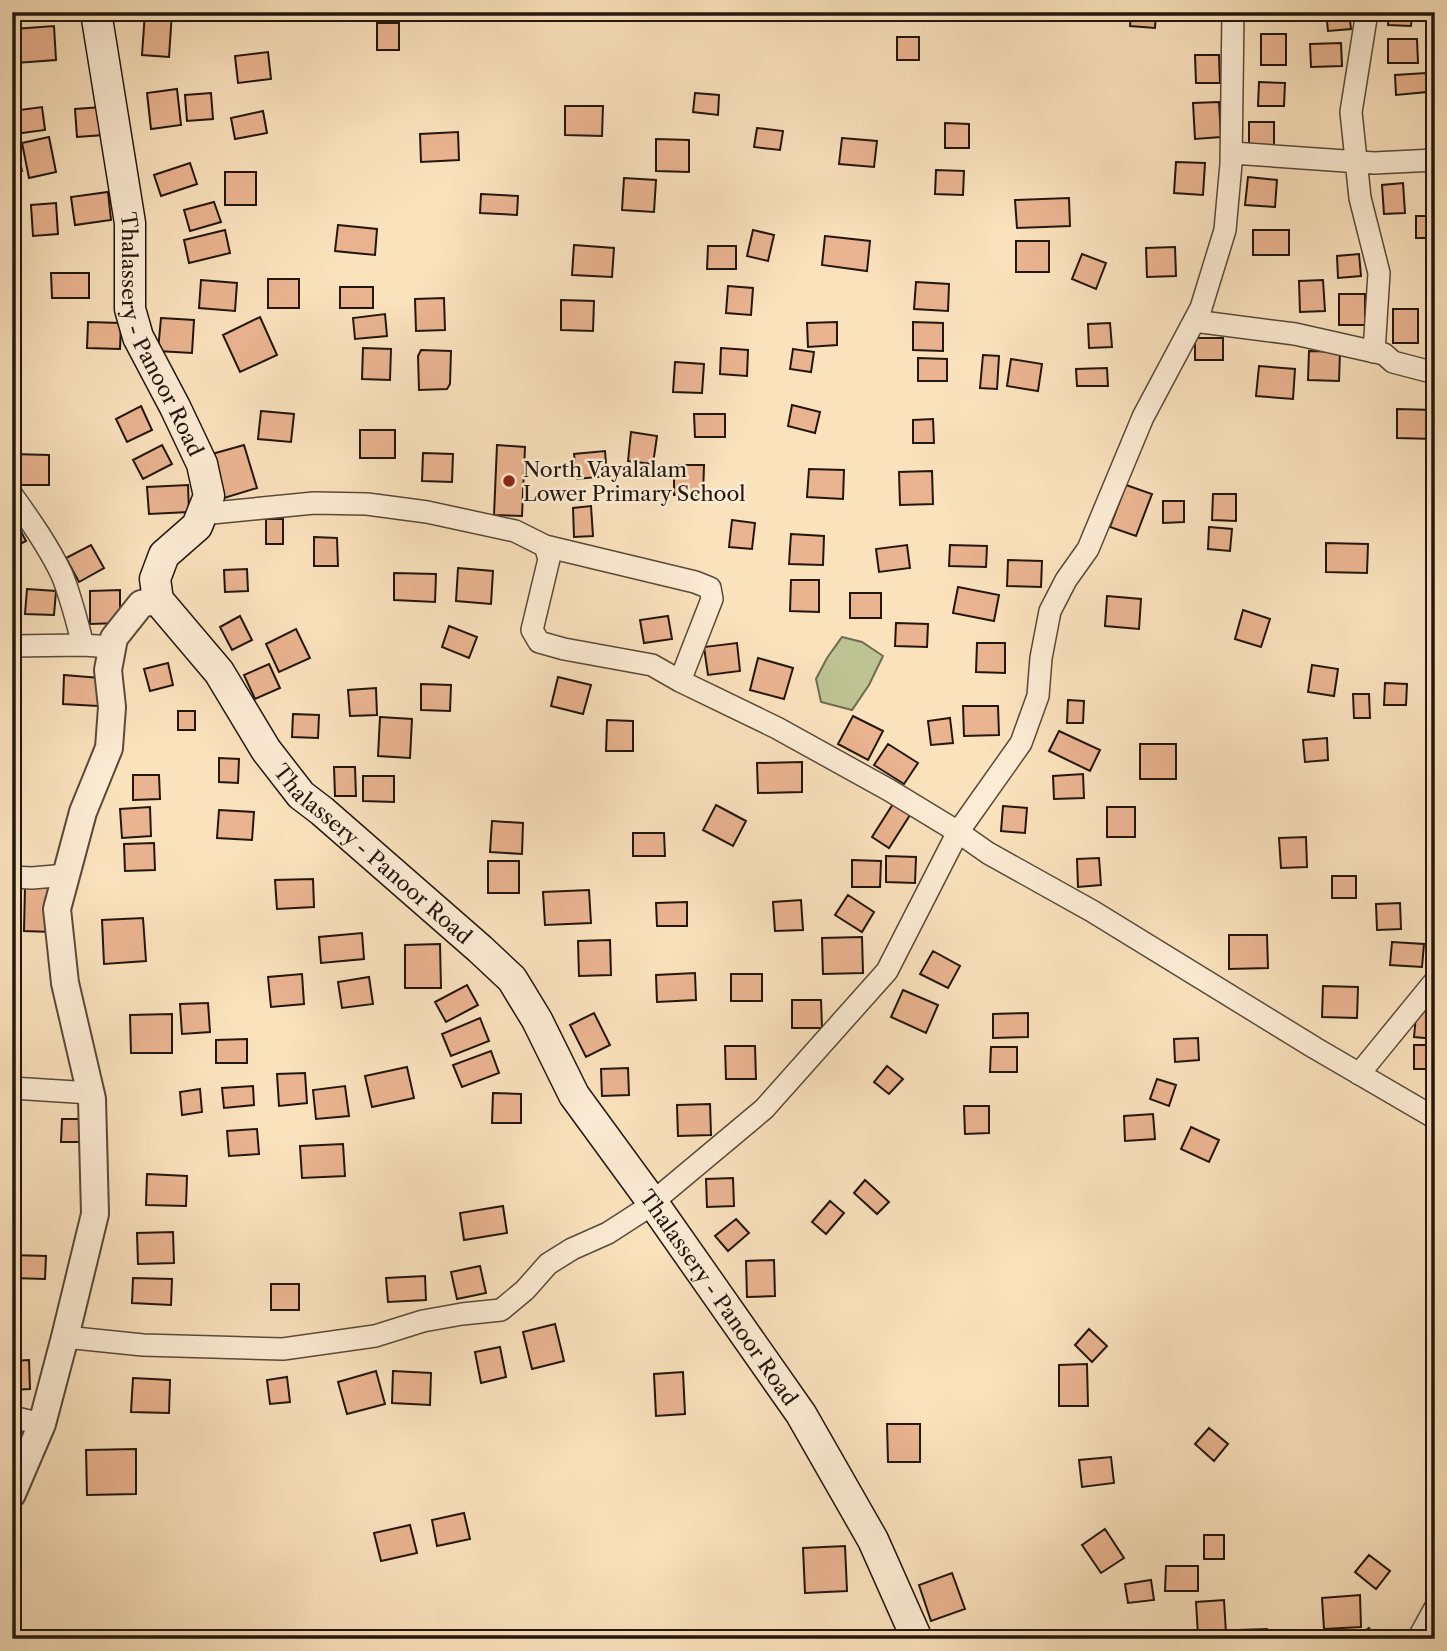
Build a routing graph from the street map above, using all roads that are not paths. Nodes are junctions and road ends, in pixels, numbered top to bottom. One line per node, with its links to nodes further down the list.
1 (96, 12): 11 (main road, Thalassery - Panoor Road)
2 (1233, 12): 4 (street)
3 (1367, 12): 6 (street)
4 (1232, 153): 6 (street); 7 (street)
5 (1435, 160): 6 (street)
6 (1357, 162): 8 (street)
7 (1195, 321): 8 (street); 18 (street)
8 (1374, 352): 9 (street)
9 (1435, 373)
10 (12, 495): 14 (street)
11 (202, 514): 12 (street); 13 (main road)
12 (545, 545): 17 (street); 17 (street)
13 (158, 600): 16 (street); 26 (main road, Thalassery - Panoor Road)
14 (83, 645): 15 (street); 16 (street)
15 (12, 646)
16 (112, 647): 19 (street)
17 (680, 681): 18 (street)
18 (958, 832): 22 (street); 26 (street)
19 (66, 875): 20 (street); 24 (street)
20 (12, 877)
21 (1435, 981): 22 (street)
22 (1359, 1074): 25 (street)
23 (12, 1088): 24 (street)
24 (91, 1093): 27 (street)
25 (1435, 1118)
26 (653, 1203): 27 (street); 32 (main road, Thalassery - Panoor Road)
27 (65, 1337): 29 (street)
28 (12, 1417): 29 (street)
29 (42, 1424): 30 (street)
30 (12, 1494)
31 (1435, 1608): 33 (street)
32 (917, 1639)
33 (1418, 1639)

